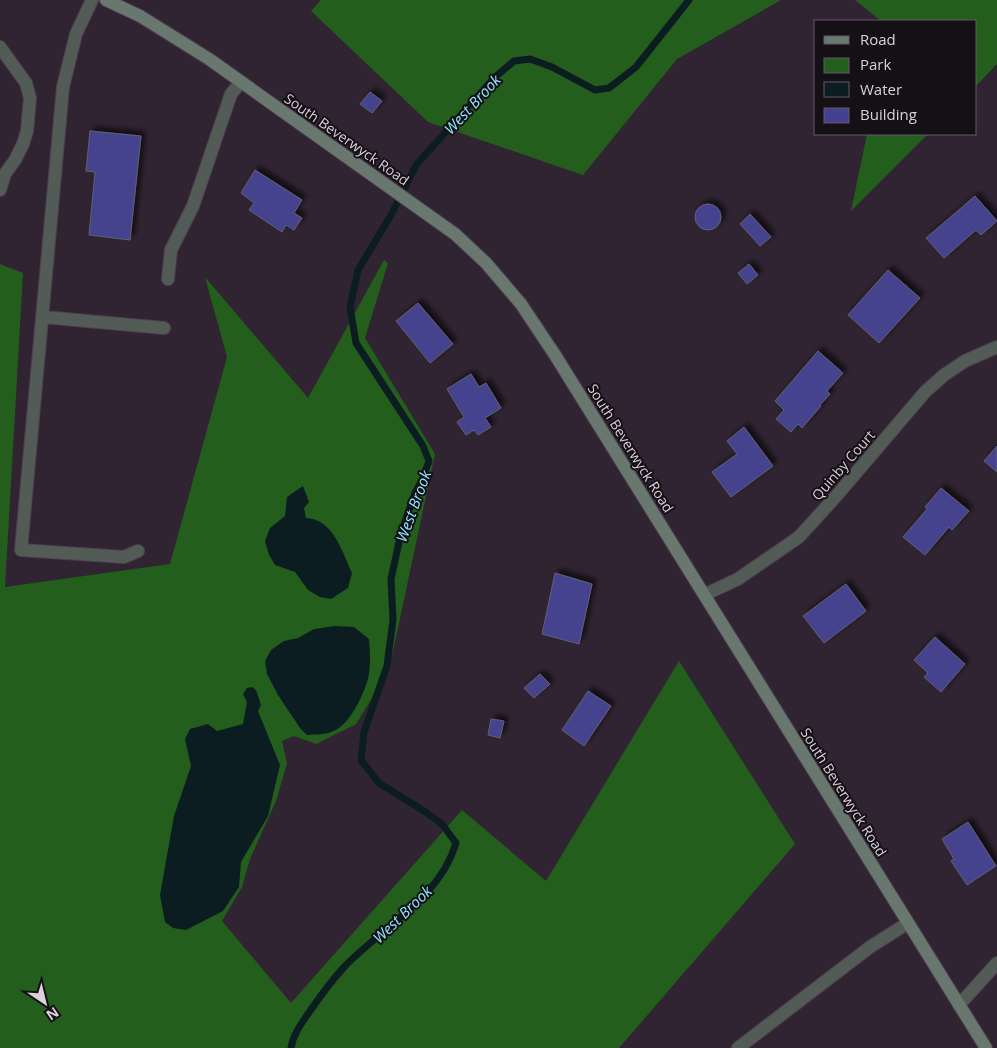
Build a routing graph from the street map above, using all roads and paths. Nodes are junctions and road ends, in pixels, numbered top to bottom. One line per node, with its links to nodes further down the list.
1 (92, 0): 7 (street)
2 (106, 0): 4 (main road, South Beverwyck Road)
3 (0, 47): 5 (street)
4 (241, 82): 6 (street); 11 (main road, South Beverwyck Road)
5 (0, 190)
6 (168, 278)
7 (43, 317): 8 (street); 10 (street)
8 (164, 328)
9 (997, 347): 11 (street, Quinby Court)
10 (138, 551)
11 (704, 595): 12 (main road, South Beverwyck Road)
12 (908, 923): 14 (main road, South Beverwyck Road); 15 (street)
13 (997, 962): 14 (street)
14 (959, 1005): 16 (main road, South Beverwyck Road)
15 (738, 1048)
16 (986, 1048)

